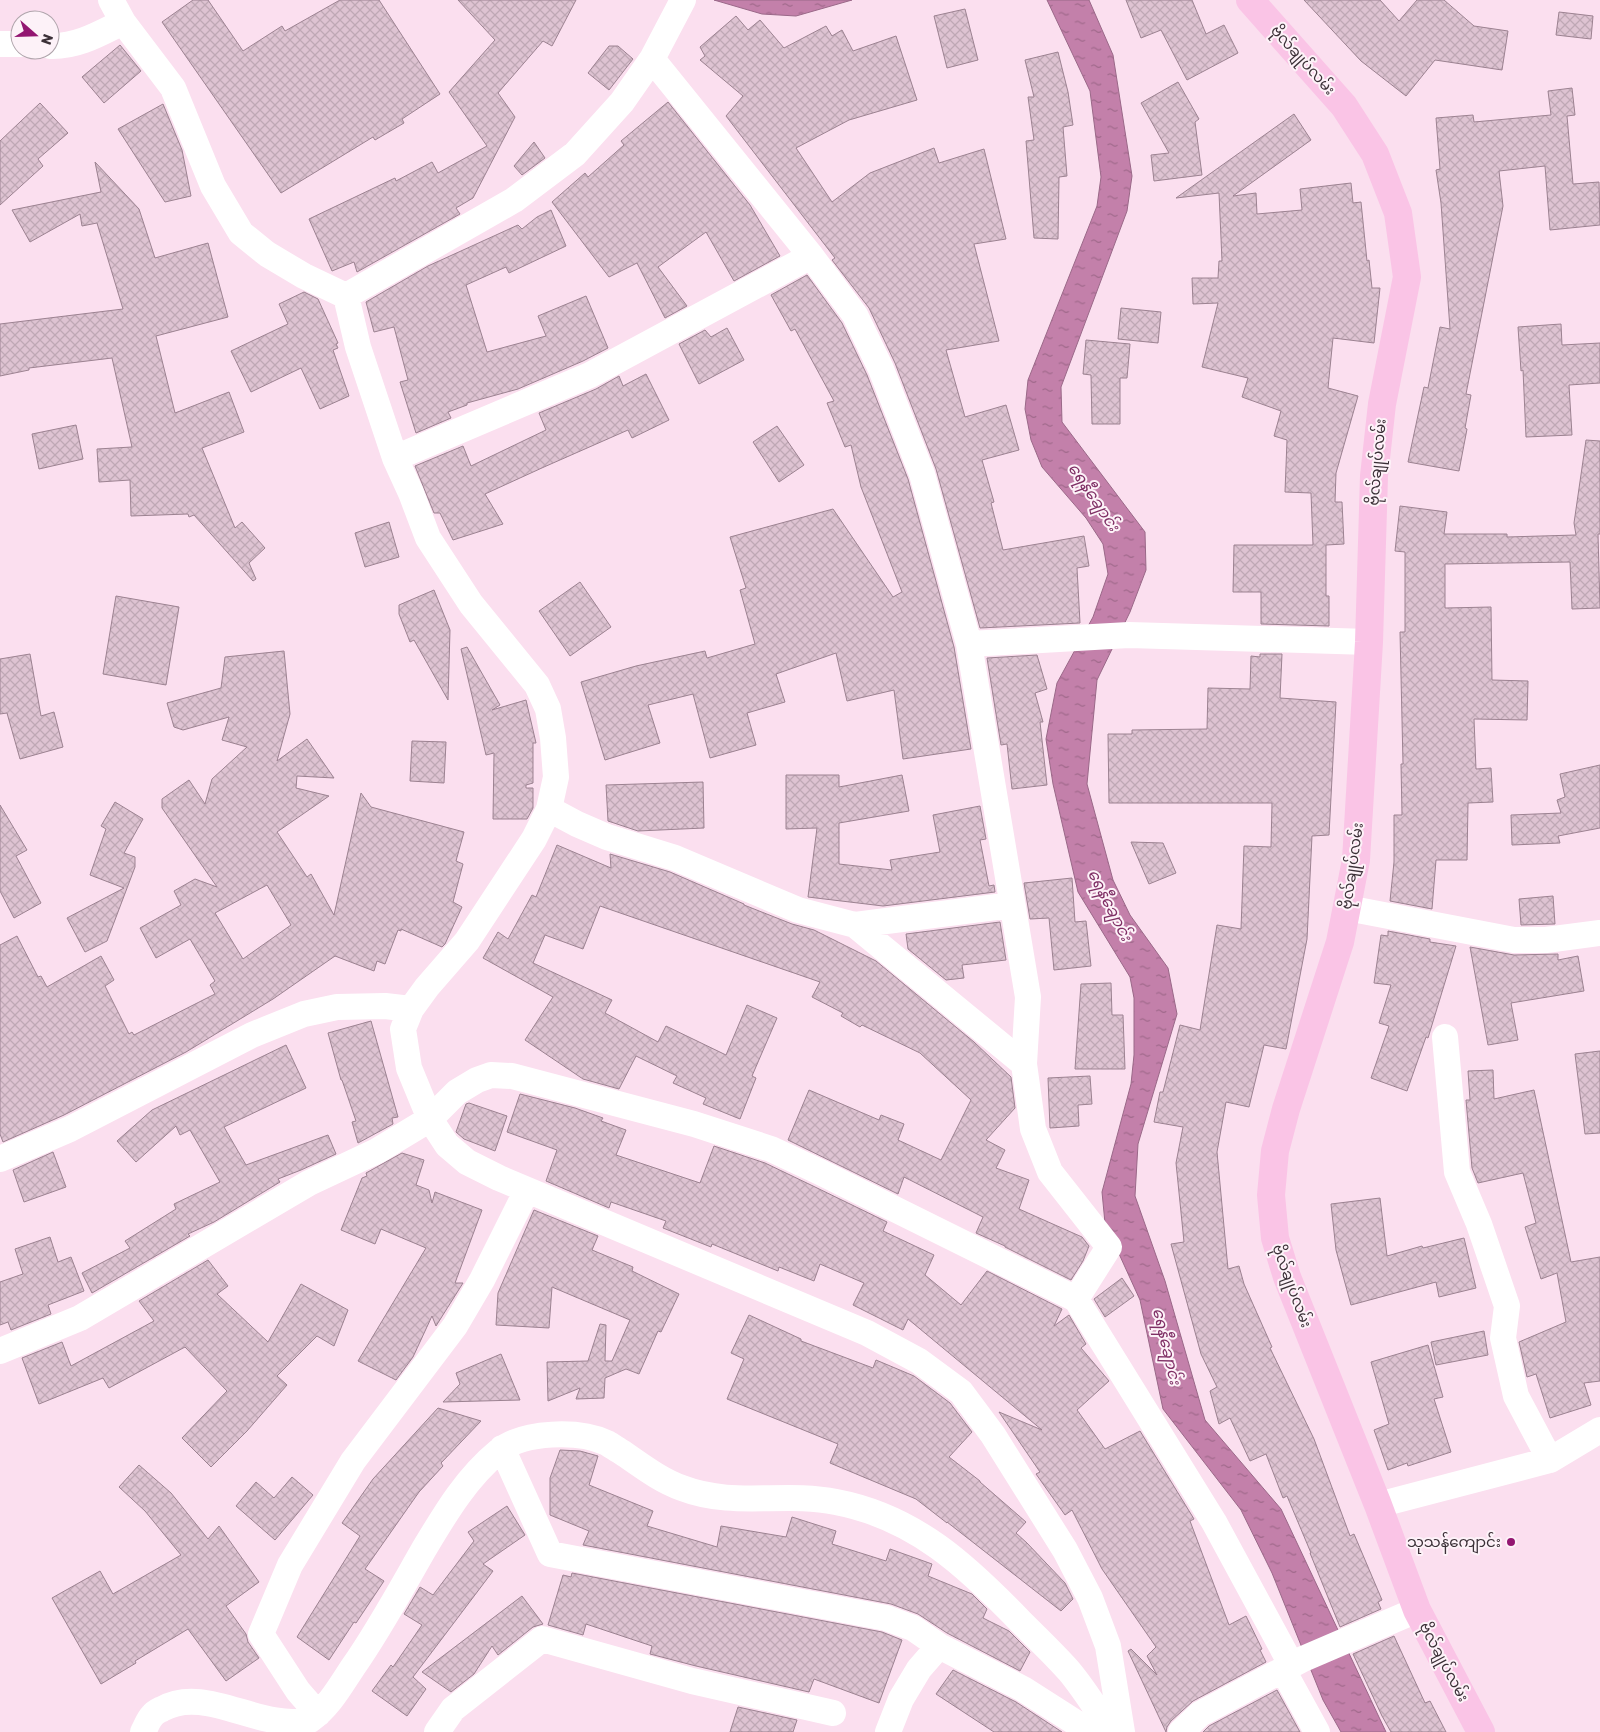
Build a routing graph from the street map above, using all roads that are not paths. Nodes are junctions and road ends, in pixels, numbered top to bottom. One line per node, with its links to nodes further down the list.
1 (683, 0): 5 (street)
2 (1250, 0): 9 (main road, ဗိုလ်‌ချုပ်‌လမ်း)
3 (117, 11): 4 (street); 7 (street)
4 (60, 46)
5 (652, 58): 6 (street); 7 (street)
6 (811, 256): 8 (street); 10 (street)
7 (346, 296): 8 (street)
8 (396, 458): 11 (street)
9 (1369, 642): 10 (street); 13 (main road, ဗိုလ်‌ချုပ်‌လမ်း)
10 (969, 644): 12 (street)
11 (549, 809): 14 (street); 16 (street)
12 (1012, 905): 14 (street); 18 (street)
13 (1346, 908): 15 (street); 27 (main road, ဗိုလ်‌ချုပ်‌လမ်း)
14 (855, 924): 18 (street)
15 (1600, 933)
16 (411, 1009): 19 (street); 20 (street)
17 (1445, 1036): 26 (street)
18 (1024, 1064): 22 (street)
19 (430, 1119): 21 (street); 22 (street); 23 (street)
20 (0, 1159)
21 (527, 1190): 33 (street); 40 (street)
22 (1076, 1299): 30 (street)
23 (0, 1351)
24 (1600, 1430): 26 (street)
25 (502, 1448): 29 (street); 33 (street); 39 (street)
26 (1550, 1460): 27 (street)
27 (1378, 1505): 28 (main road, ဗိုလ်‌ချုပ်‌လမ်း)
28 (1417, 1610): 30 (street); 43 (main road, ဗိုလ်‌ချုပ်‌လမ်း)
29 (939, 1646): 37 (street); 38 (street)
30 (1293, 1665): 41 (street); 42 (street)
31 (205, 1707): 33 (street); 34 (street); 35 (street)
32 (833, 1713): 36 (street)
33 (318, 1714)
34 (143, 1732)
35 (216, 1732)
36 (437, 1732)
37 (888, 1732)
38 (1087, 1732)
39 (1112, 1732)
40 (1122, 1732)
41 (1181, 1732)
42 (1317, 1732)
43 (1481, 1732)

